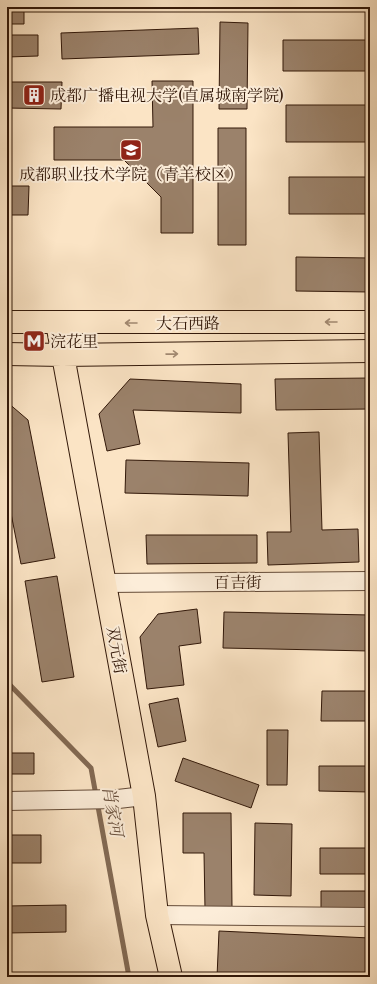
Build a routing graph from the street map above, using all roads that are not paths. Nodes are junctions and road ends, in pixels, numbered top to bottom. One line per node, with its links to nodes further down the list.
1 (7, 322): 3 (main road, 大石西路)
2 (370, 322): 3 (main road, 大石西路, one-way to 3)
3 (57, 323): 6 (main road, 双元街)
4 (370, 351): 6 (main road, 大石西路, one-way to 4)
5 (7, 354): 6 (main road, 大石西路)
6 (62, 355): 8 (main road, 双元街)
7 (370, 581): 8 (street, 百吉街)
8 (105, 583): 9 (main road, 双元街)
9 (144, 796): 10 (street); 11 (main road, 双元街)
10 (7, 801)
11 (157, 915): 12 (street); 13 (main road, 双元街)
12 (370, 917)
13 (171, 977)

